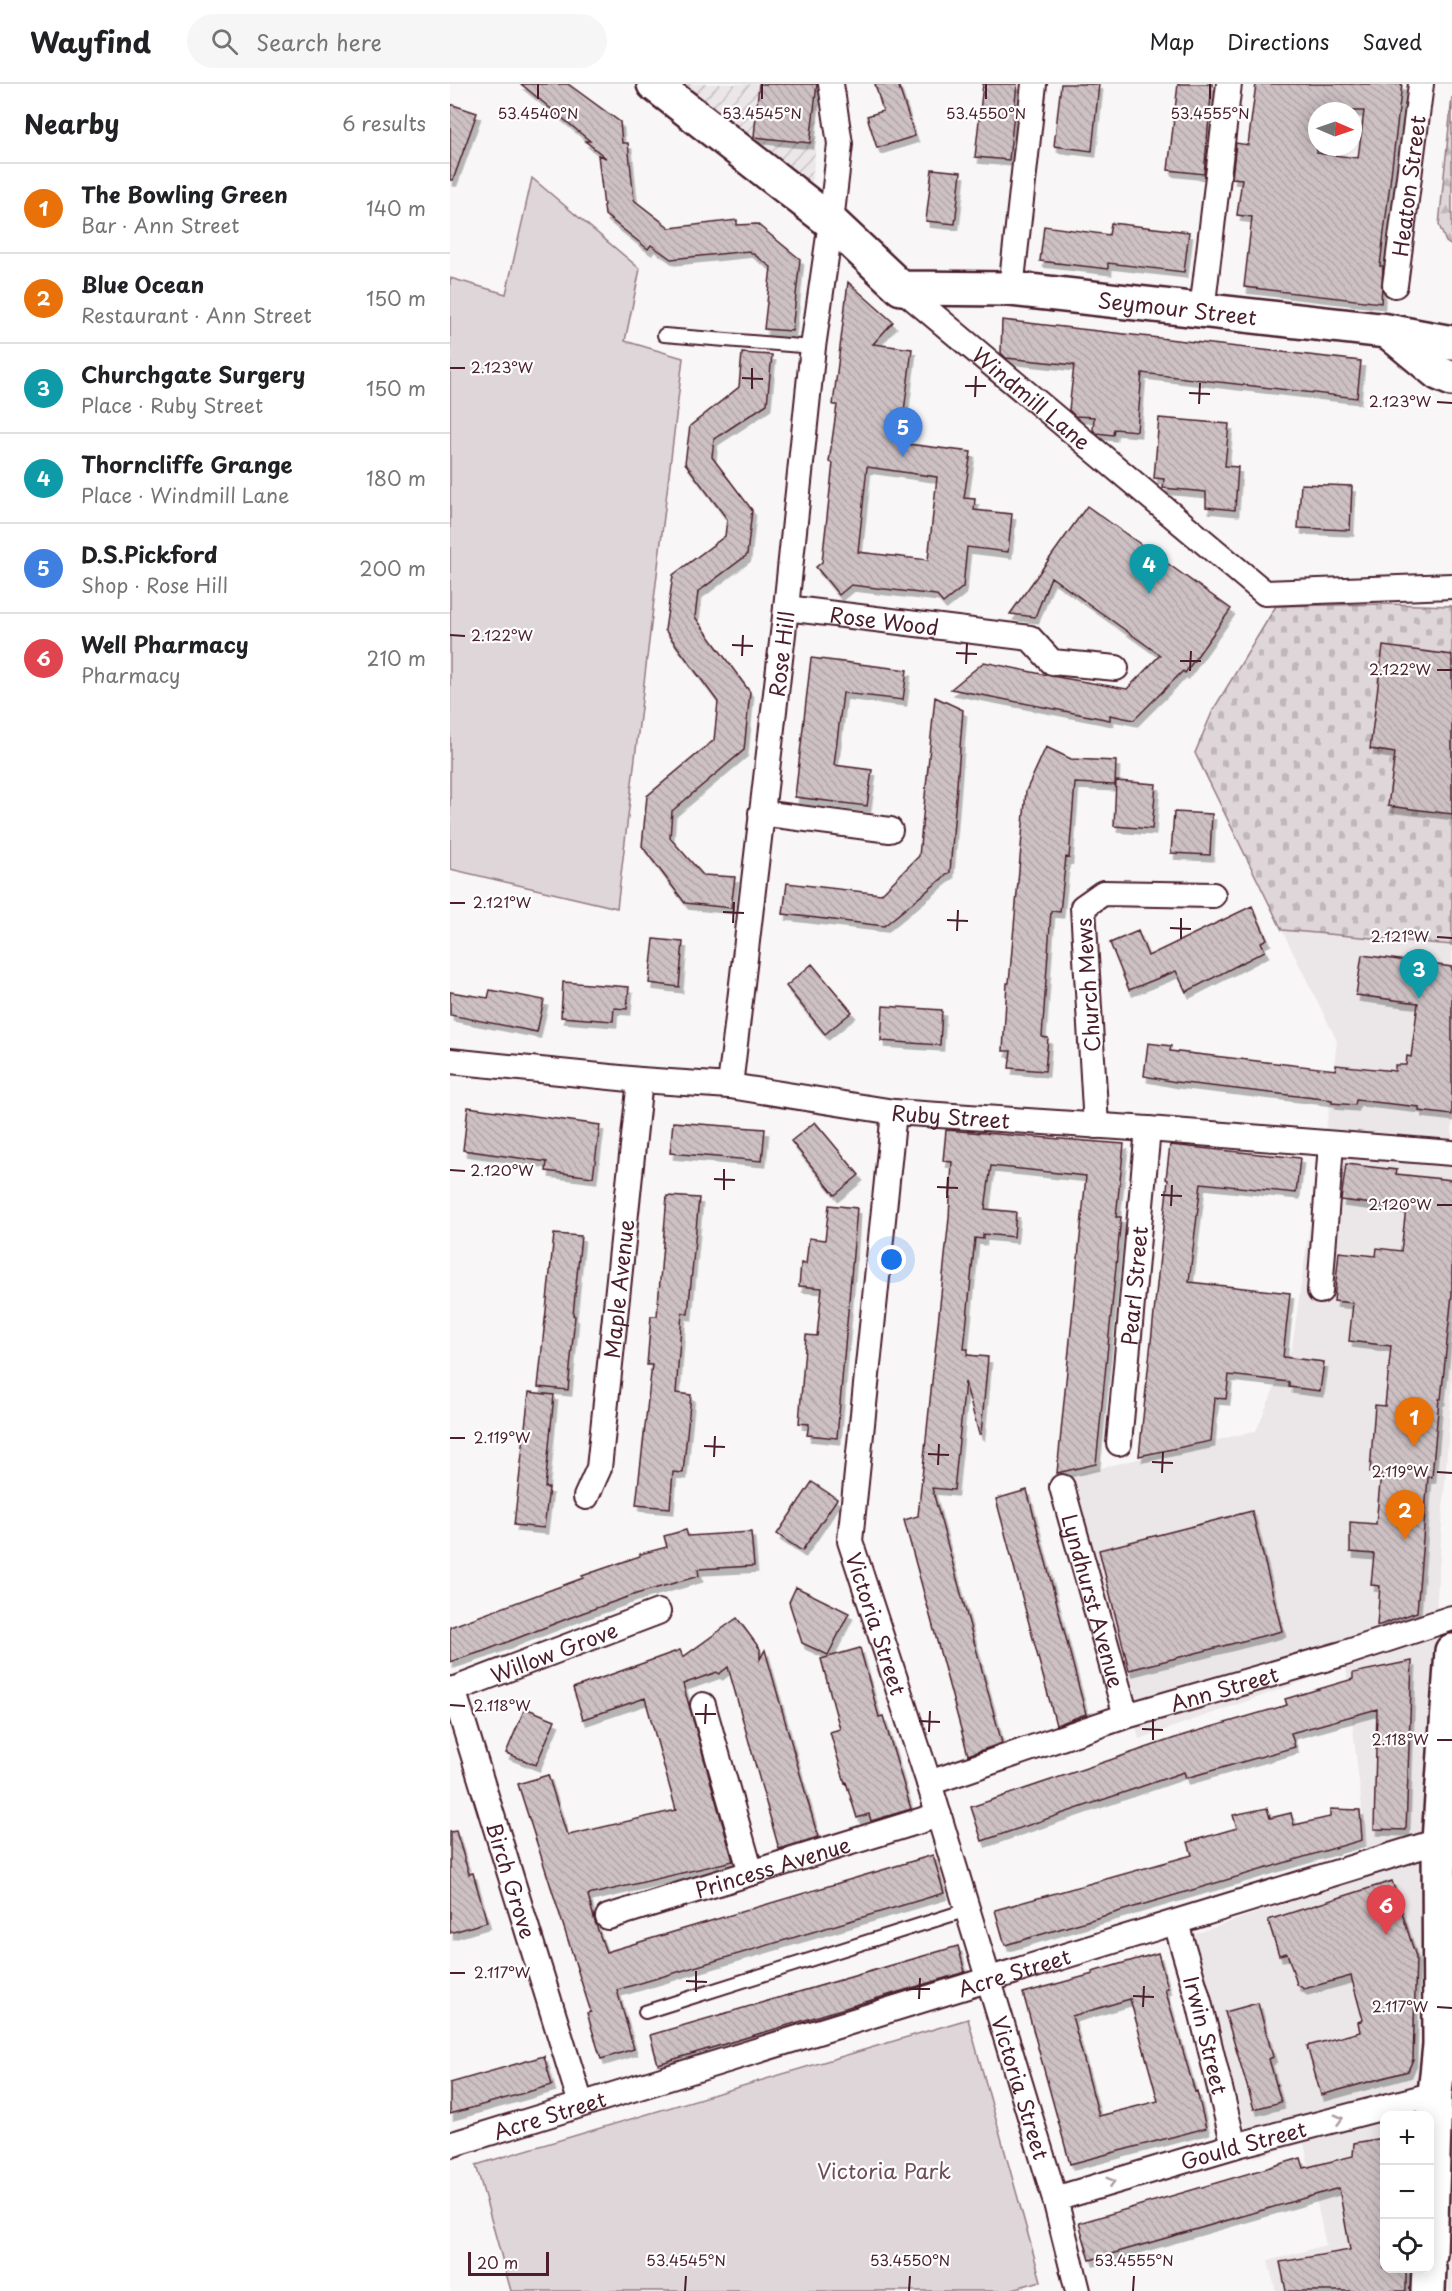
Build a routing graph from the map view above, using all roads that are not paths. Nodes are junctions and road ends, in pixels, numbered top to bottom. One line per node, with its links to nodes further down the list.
1 (654, 84): 6 (street, Windmill Lane)
2 (831, 84): 6 (street, Rose Hill)
3 (1034, 84): 9 (street)
4 (1229, 84): 10 (street)
5 (1421, 84): 7 (street, Heaton Street)
6 (831, 222): 8 (street, Windmill Lane); 15 (street, Rose Hill)
7 (1395, 285)
8 (901, 288): 9 (street, Seymour Street); 17 (street, Windmill Lane)
9 (1011, 289): 10 (street, Seymour Street)
10 (1203, 311): 12 (street, Seymour Street)
11 (1452, 320): 12 (street)
12 (1387, 331): 14 (street, Seymour Street); 16 (street)
13 (664, 335): 15 (lane)
14 (1452, 343)
15 (813, 347): 18 (street, Rose Hill)
16 (1452, 379)
17 (1452, 586)
18 (786, 608): 19 (street, Rose Wood); 20 (street, Rose Hill)
19 (1116, 668)
20 (761, 813): 21 (street); 25 (street, Rose Hill)
21 (890, 830)
22 (1213, 894): 27 (street, Church Mews)
23 (450, 1061): 24 (street, Ruby Street)
24 (640, 1080): 25 (street, Ruby Street); 34 (street, Maple Avenue)
25 (730, 1086): 26 (street, Ruby Street)
26 (894, 1112): 27 (street, Ruby Street); 41 (street, Victoria Street)
27 (1096, 1126): 28 (street, Ruby Street)
28 (1148, 1129): 29 (street, Ruby Street); 32 (street, Pearl Street)
29 (1331, 1144): 30 (street, Ruby Street); 31 (street)
30 (1452, 1153)
31 (1320, 1291)
32 (1119, 1443)
33 (1062, 1487): 40 (street, Lyndhurst Avenue)
34 (586, 1497)
35 (658, 1612): 38 (street, Willow Grove)
36 (1452, 1618): 40 (street, Ann Street)
37 (1452, 1652): 43 (street)
38 (452, 1690): 52 (street, Birch Grove)
39 (703, 1705): 44 (street)
40 (1126, 1716): 41 (street, Ann Street)
41 (929, 1783): 42 (street, Victoria Street)
42 (939, 1815): 44 (street, Princess Avenue); 45 (street, Victoria Street)
43 (1444, 1859): 47 (street, Acre Street); 50 (street)
44 (751, 1873): 46 (street, Princess Avenue)
45 (967, 1910): 48 (street, Victoria Street); 49 (lane)
46 (608, 1917)
47 (1176, 1923): 48 (street, Acre Street); 54 (street, Irwin Street)
48 (989, 1980): 52 (street, Acre Street); 55 (street, Victoria Street)
49 (645, 2012)
50 (1446, 2045): 51 (street)
51 (1435, 2094): 54 (street, Gould Street, one-way to 51); 56 (street)
52 (581, 2104): 53 (street, Acre Street)
53 (450, 2145)
54 (1234, 2146): 55 (street, Gould Street, one-way to 54)
55 (1055, 2199): 58 (street, Victoria Street)
56 (1431, 2219)
57 (1429, 2273): 59 (street)
58 (1078, 2291)
59 (1428, 2291)

